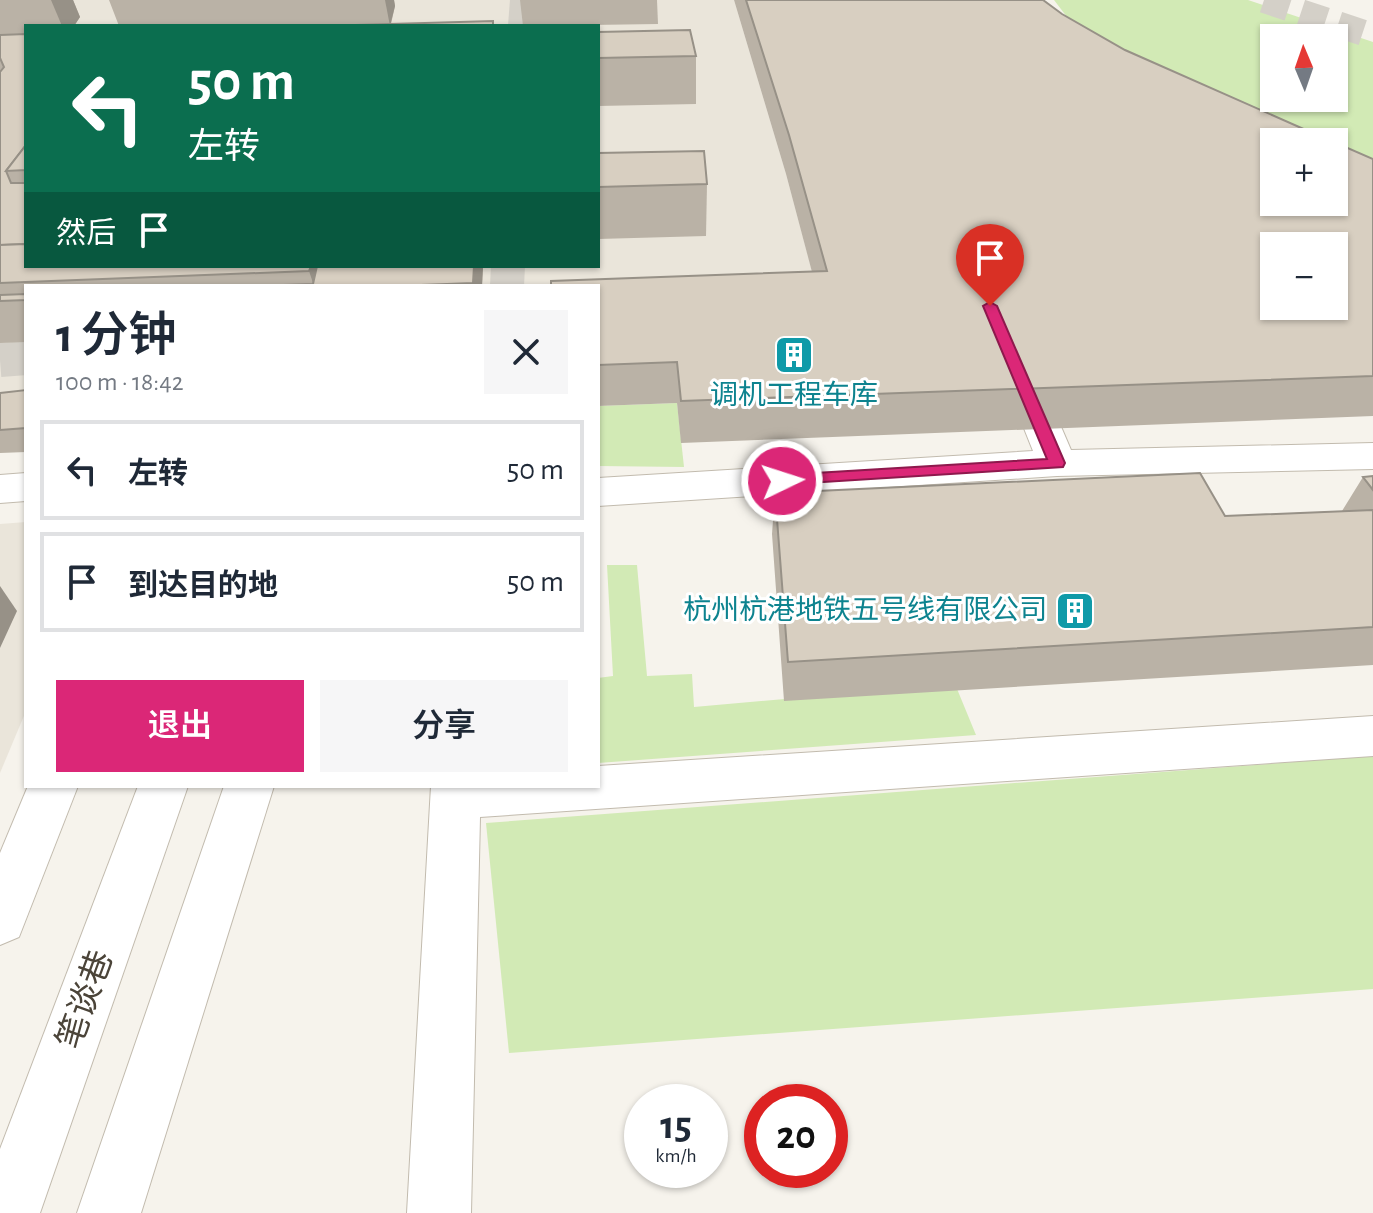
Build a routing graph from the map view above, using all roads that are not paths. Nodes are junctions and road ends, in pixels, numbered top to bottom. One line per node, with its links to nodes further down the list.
1 (1007, 341): 3 (street)
2 (1373, 456): 3 (street)
3 (1057, 463): 6 (street)
4 (24, 487): 5 (street)
5 (0, 489)
6 (600, 492)
7 (1373, 736): 8 (street)
8 (600, 782)
9 (52, 788): 14 (street)
10 (162, 788): 15 (street, 笔谈巷)
11 (248, 788): 16 (street)
12 (506, 788): 13 (street)
13 (456, 791): 17 (street)
14 (0, 919)
15 (8, 1213)
16 (109, 1213)
17 (439, 1213)

